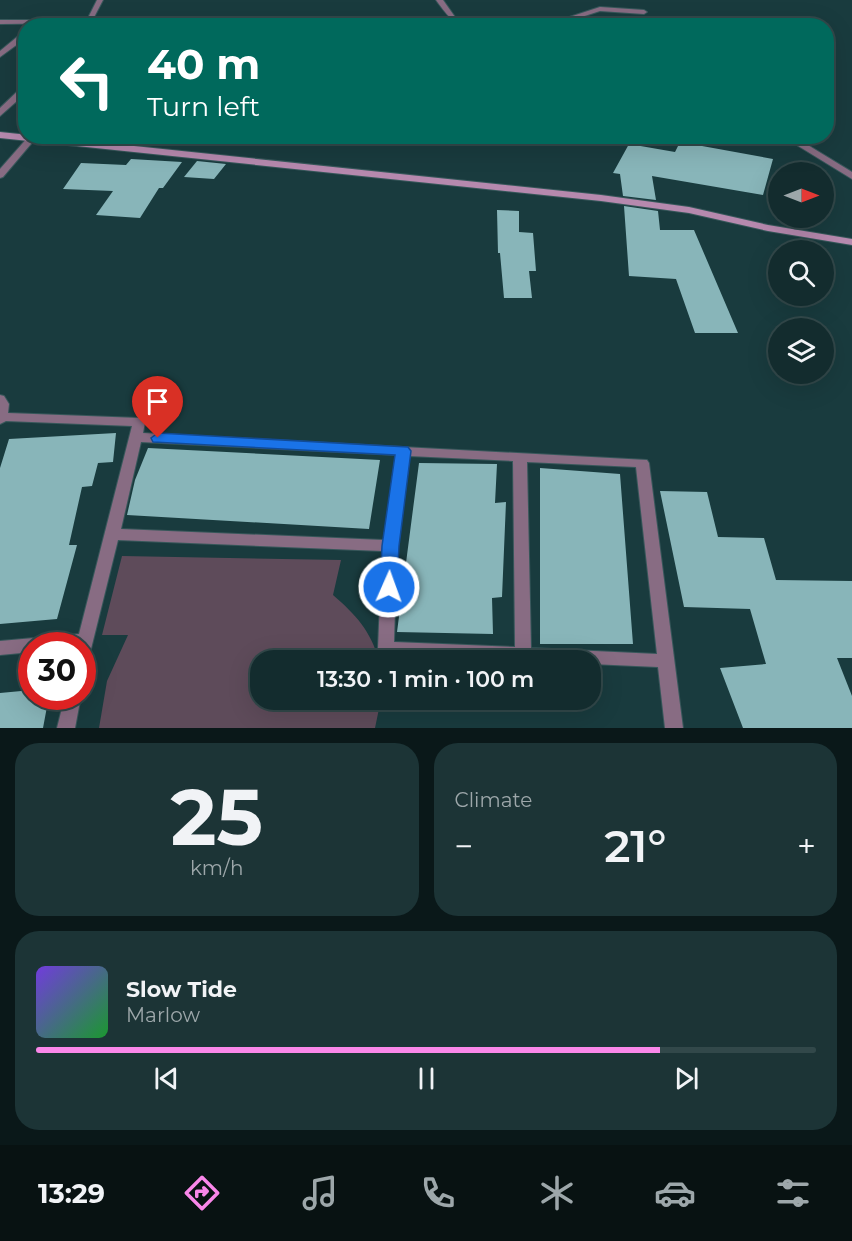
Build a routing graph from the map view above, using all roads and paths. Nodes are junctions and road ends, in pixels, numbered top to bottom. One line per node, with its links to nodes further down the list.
1 (100, 0): 4 (street)
2 (440, 0): 5 (street)
3 (644, 12): 6 (street)
4 (91, 18)
5 (453, 18)
6 (571, 18)
7 (0, 22): 8 (street)
8 (18, 23)
9 (18, 40): 10 (street)
10 (0, 55)
11 (18, 96): 12 (street)
12 (0, 113)
13 (0, 135): 14 (main road)
14 (18, 137)
15 (27, 144): 18 (street)
16 (89, 144): 20 (main road)
17 (799, 144): 19 (street)
18 (0, 175)
19 (852, 176)
20 (852, 242)
21 (0, 399): 22 (street)
22 (0, 418): 23 (street)
23 (136, 437): 24 (street); 26 (street)
24 (403, 451): 25 (street); 27 (street)
25 (520, 457): 32 (street); 34 (street)
26 (112, 534): 27 (street); 28 (street)
27 (390, 546): 31 (street)
28 (88, 632)
29 (0, 648): 30 (street)
30 (18, 648)
31 (432, 650)
32 (523, 650)
33 (601, 658): 34 (street)
34 (666, 661): 37 (street)
35 (70, 710): 36 (street)
36 (66, 728)
37 (674, 728)

